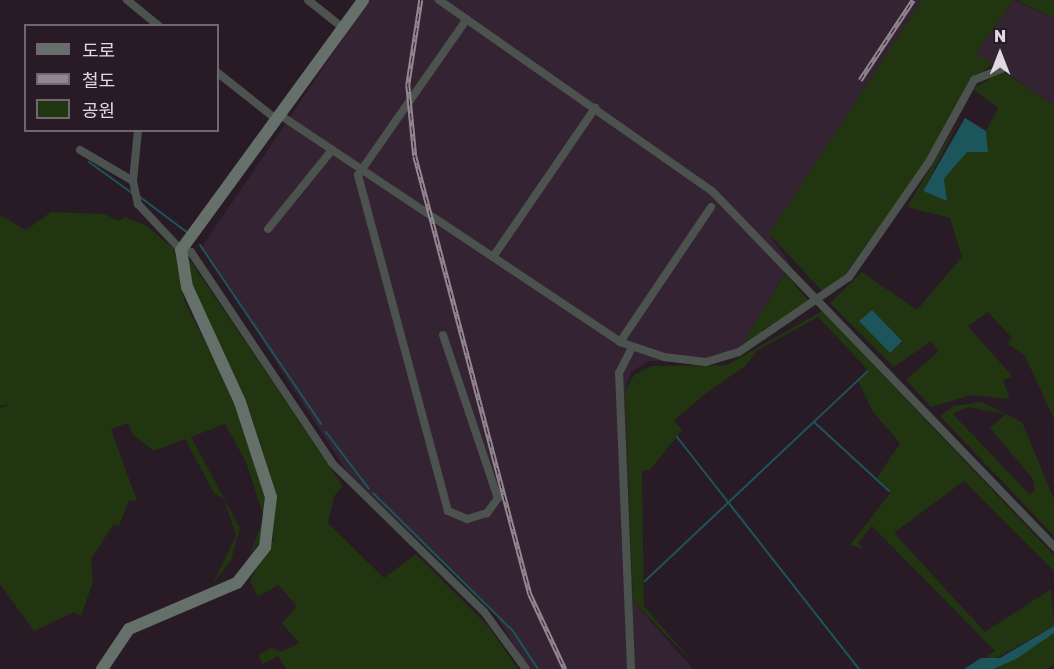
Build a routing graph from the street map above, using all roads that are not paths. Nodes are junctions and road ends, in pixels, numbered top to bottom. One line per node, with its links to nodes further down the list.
1 (128, 0): 6 (street)
2 (308, 0): 7 (street)
3 (363, 0): 7 (street)
4 (439, 0): 5 (street)
5 (467, 19): 10 (street); 15 (street)
6 (157, 24)
7 (342, 27): 11 (street)
8 (1003, 68): 21 (street)
9 (219, 74): 11 (street)
10 (595, 108): 20 (street); 21 (street)
11 (279, 118): 14 (street); 19 (street)
12 (138, 132): 16 (street)
13 (80, 150): 16 (street)
14 (332, 150): 15 (street); 18 (street)
15 (360, 169): 20 (street); 22 (street)
16 (134, 190): 19 (street)
17 (711, 207): 23 (street)
18 (268, 229)
19 (181, 249): 26 (street); 27 (street)
20 (493, 257): 23 (street)
21 (820, 302): 24 (street); 25 (street)
22 (443, 335)
23 (620, 342): 24 (street)
24 (632, 347): 28 (street)
25 (1054, 547)
26 (102, 669)
27 (526, 669)
28 (631, 669)

